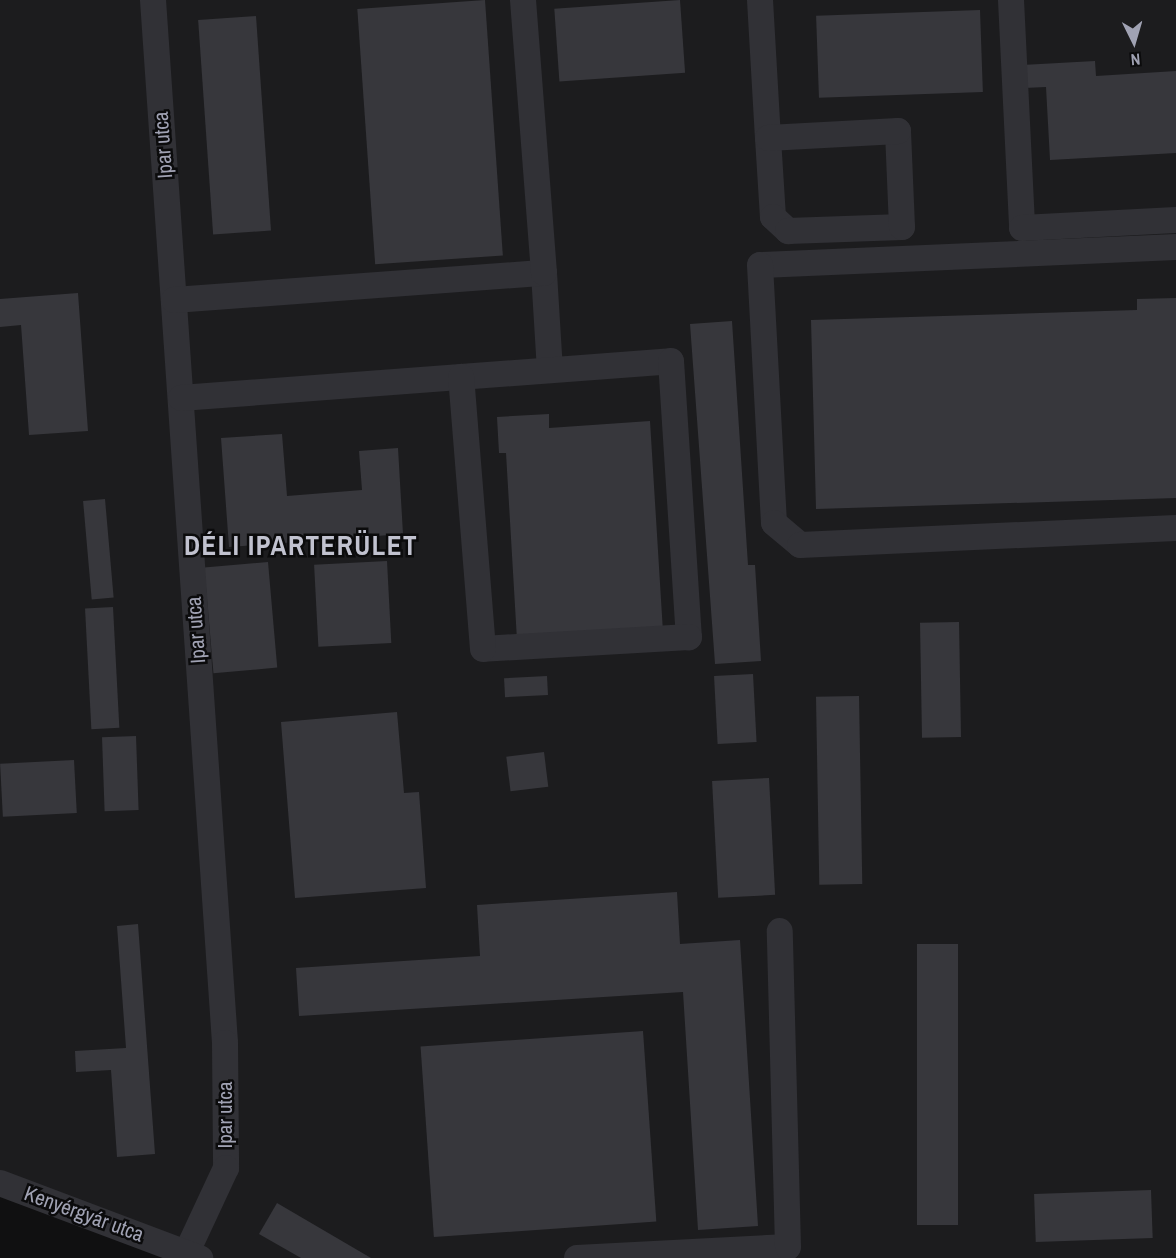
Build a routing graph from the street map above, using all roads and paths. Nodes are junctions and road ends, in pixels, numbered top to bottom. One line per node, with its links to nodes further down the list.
1 (153, 0): 9 (street, Ipar utca)
2 (524, 0): 8 (street)
3 (760, 0): 5 (street)
4 (1011, 0): 6 (street)
5 (768, 138): 5 (street)
6 (1176, 220)
7 (1176, 247): 13 (street)
8 (544, 273): 9 (street); 10 (street)
9 (174, 300): 12 (street, Ipar utca)
10 (550, 370): 11 (street); 11 (street)
11 (461, 377): 12 (street)
12 (181, 398): 16 (street, Ipar utca)
13 (1176, 528)
14 (780, 931): 17 (street)
15 (0, 1183): 16 (street, Kenyérgyár utca)
16 (190, 1256)
17 (578, 1258)

